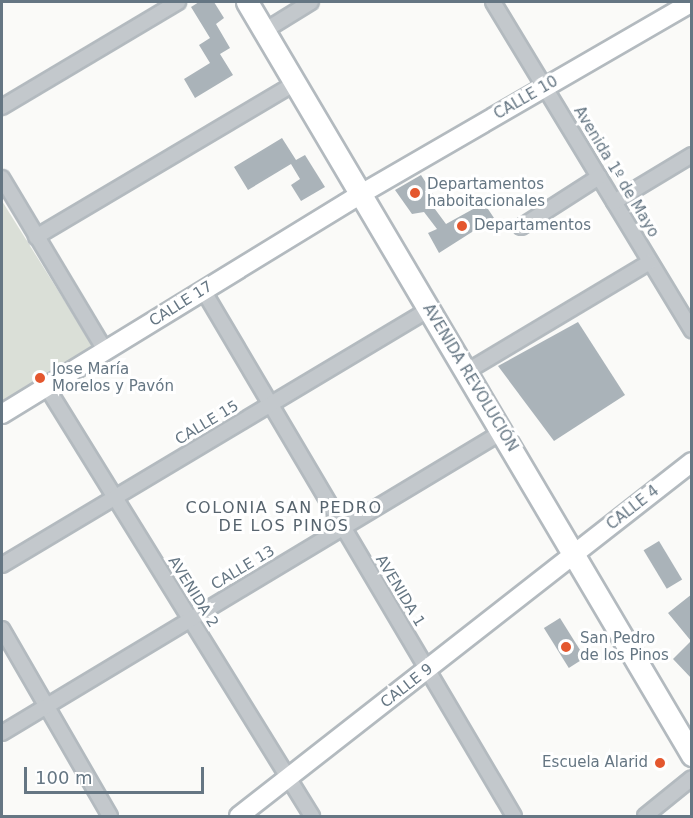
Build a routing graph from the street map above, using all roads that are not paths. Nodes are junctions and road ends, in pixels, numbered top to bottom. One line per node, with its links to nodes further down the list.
1 (178, 2): 9 (street)
2 (247, 2): 6 (main road, AVENIDA REVOLUCIÓN)
3 (311, 2): 6 (street)
4 (493, 2): 8 (street, Avenida 1º de Mayo)
5 (692, 2): 8 (street, CALLE 10)
6 (264, 31): 7 (main road, AVENIDA REVOLUCIÓN)
7 (295, 83): 13 (main road, AVENIDA REVOLUCIÓN); 16 (street)
8 (544, 87): 11 (street, Avenida 1º de Mayo); 13 (street, CALLE 10)
9 (2, 107)
10 (692, 155): 14 (street)
11 (599, 177): 14 (street, Avenida 1º de Mayo); 15 (street)
12 (2, 178): 16 (street)
13 (361, 194): 18 (street, CALLE 17); 19 (main road, AVENIDA REVOLUCIÓN)
14 (614, 202): 17 (street, Avenida 1º de Mayo)
15 (521, 227)
16 (36, 237): 21 (street)
17 (650, 262): 20 (street, Avenida 1º de Mayo); 22 (street)
18 (203, 290): 21 (street, CALLE 17); 24 (street, AVENIDA 1)
19 (429, 309): 22 (main road, AVENIDA REVOLUCIÓN); 24 (street, CALLE 15)
20 (692, 330)
21 (105, 350): 23 (street, CALLE 17)
22 (466, 372): 26 (main road, AVENIDA REVOLUCIÓN)
23 (46, 386): 25 (street, CALLE 17); 28 (street, AVENIDA 2)
24 (270, 404): 28 (street, CALLE 15); 29 (street, AVENIDA 1)
25 (2, 413)
26 (502, 432): 29 (street, CALLE 13); 30 (main road, AVENIDA REVOLUCIÓN)
27 (692, 462): 30 (street, CALLE 4)
28 (114, 497): 31 (street, CALLE 15); 32 (street, AVENIDA 2)
29 (343, 528): 32 (street, CALLE 13); 34 (street, AVENIDA 1)
30 (574, 554): 34 (street, CALLE 9); 37 (main road, AVENIDA REVOLUCIÓN)
31 (2, 565)
32 (190, 619): 35 (street, CALLE 13); 38 (street, AVENIDA 2)
33 (2, 629): 35 (street)
34 (428, 670): 38 (street, CALLE 9); 43 (street, AVENIDA 1)
35 (47, 705): 36 (street, CALLE 13); 40 (street)
36 (2, 733)
37 (692, 755)
38 (290, 778): 41 (street, CALLE 9); 42 (street, AVENIDA 2)
39 (692, 778): 44 (street)
40 (110, 816)
41 (239, 816)
42 (312, 816)
43 (514, 816)
44 (645, 816)

